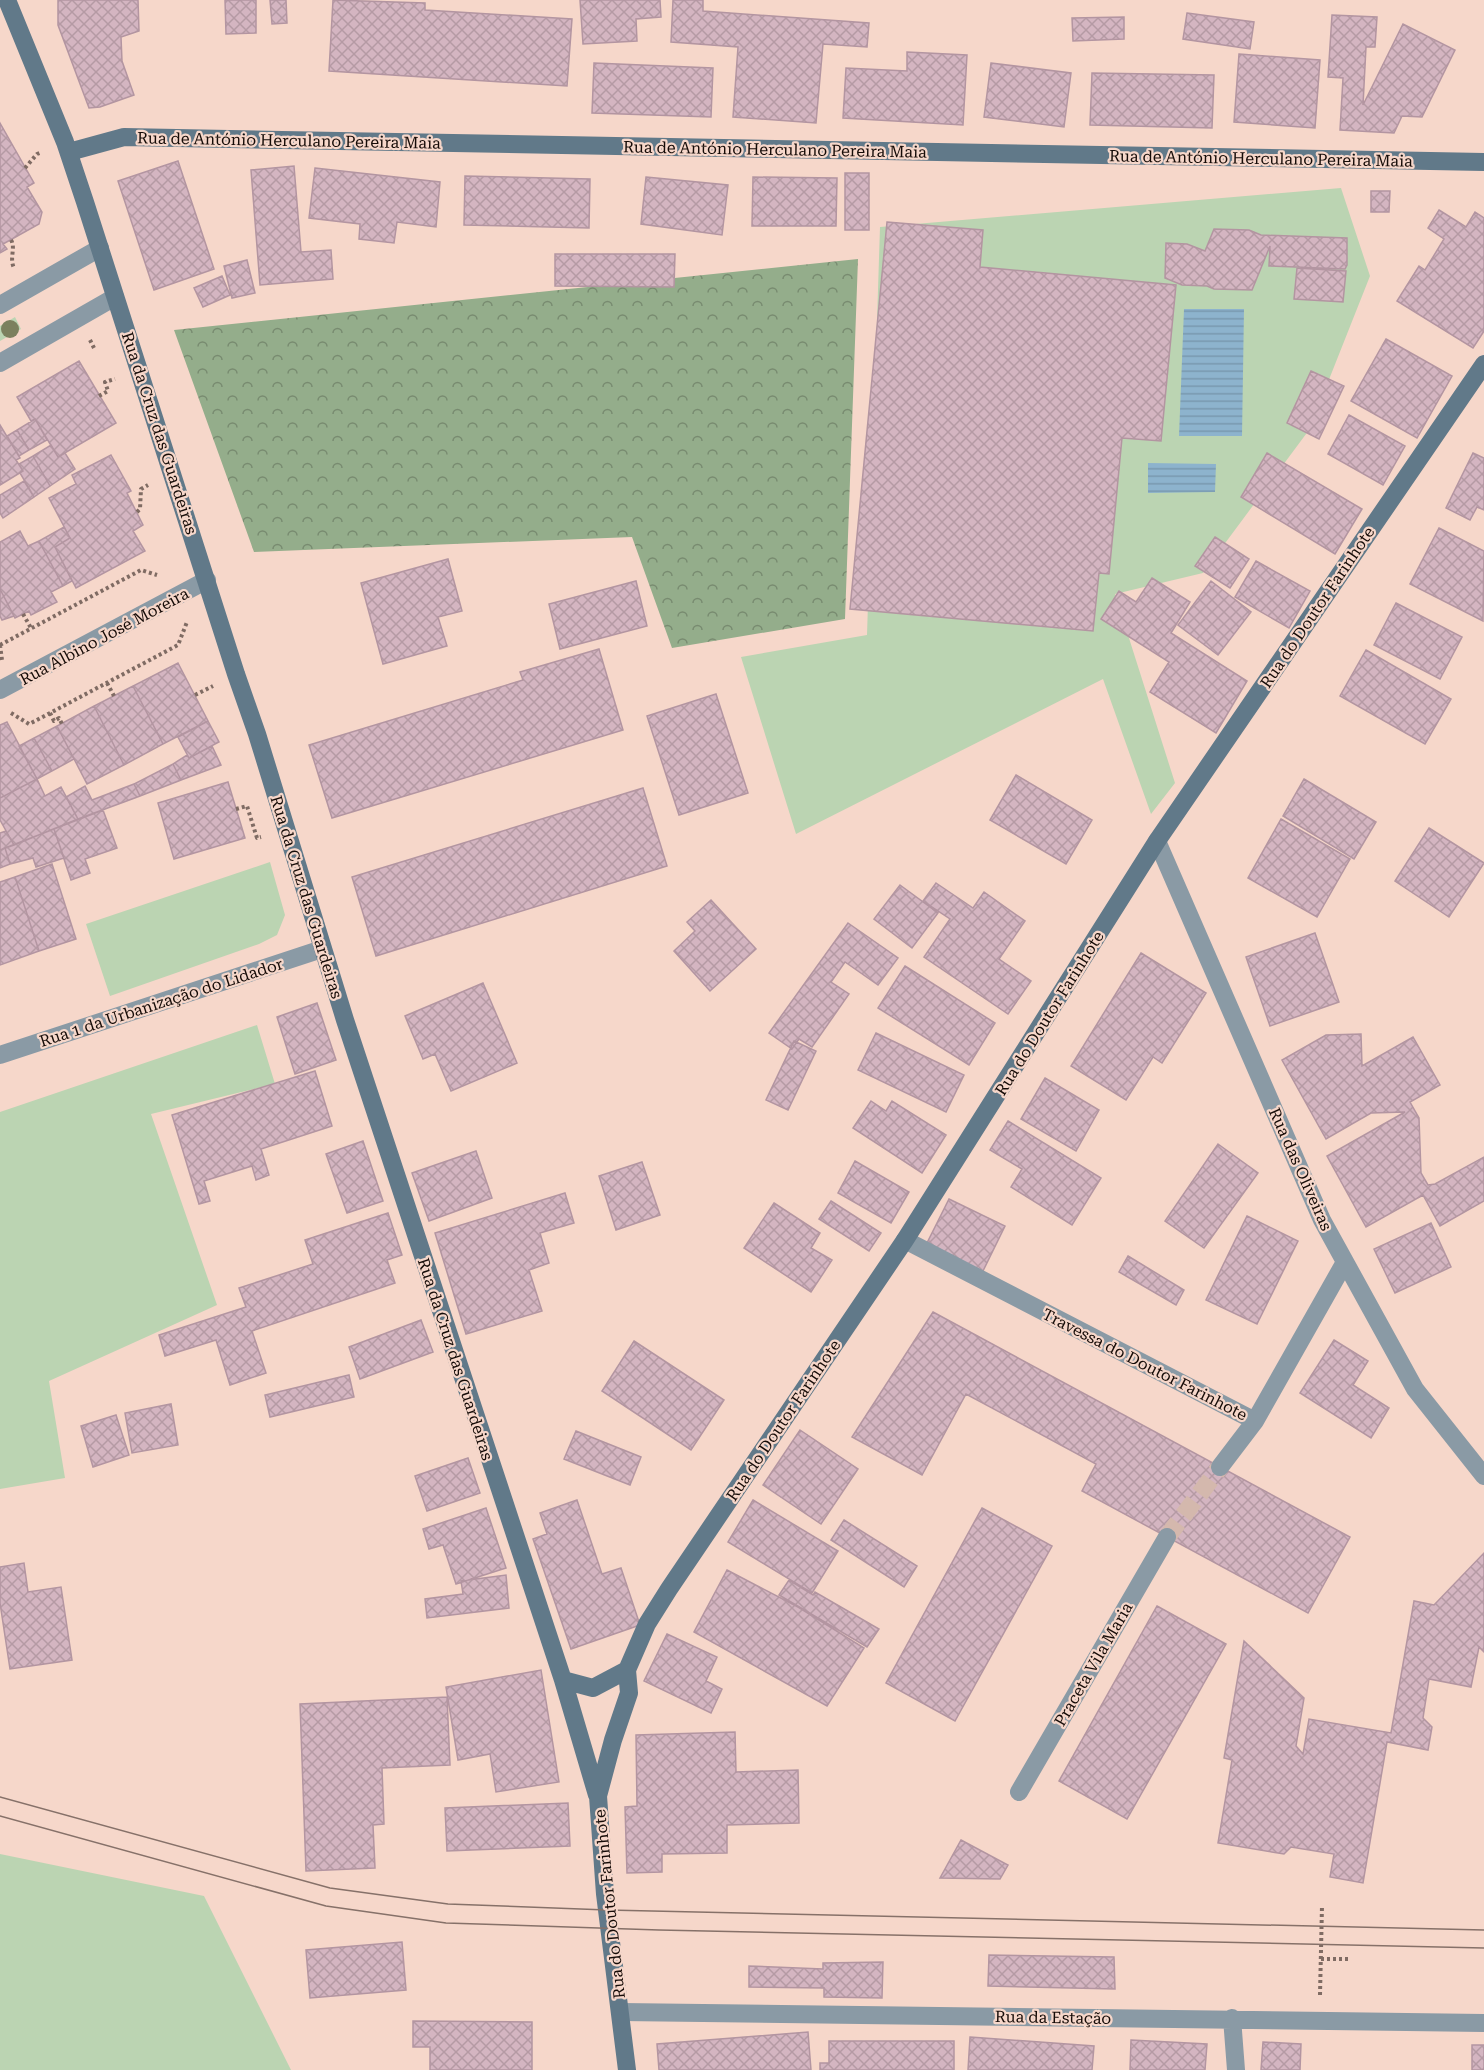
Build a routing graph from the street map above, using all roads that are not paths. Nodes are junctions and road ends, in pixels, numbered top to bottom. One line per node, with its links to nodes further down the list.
1 (8, 0): 2 (street, Rua da Cruz das Guardeiras)
2 (69, 152): 3 (street, Rua de António Herculano Pereira Maia); 4 (street, Rua da Cruz das Guardeiras)
3 (1484, 162)
4 (100, 248): 5 (street, Rua da Cruz das Guardeiras); 6 (street)
5 (115, 297): 7 (street); 9 (street, Rua da Cruz das Guardeiras)
6 (0, 305)
7 (0, 363)
8 (1484, 364): 11 (street, Rua do Doutor Farinhote)
9 (207, 580): 10 (street, Rua Albino José Moreira); 12 (street, Rua da Cruz das Guardeiras)
10 (0, 690)
11 (1157, 841): 14 (street, Rua do Doutor Farinhote); 15 (street, Rua das Oliveiras)
12 (322, 949): 13 (street, Rua 1 da Urbanização do Lidador); 21 (street, Rua da Cruz das Guardeiras)
13 (0, 1055)
14 (905, 1239): 16 (street, Travessa do Doutor Farinhote); 20 (street, Rua do Doutor Farinhote)
15 (1345, 1262): 16 (street, Travessa do Doutor Farinhote); 18 (street, Rua das Oliveiras)
16 (1255, 1421): 17 (street)
17 (1220, 1467)
18 (1484, 1476)
19 (1167, 1537): 22 (street, Praceta Vila Maria)
20 (627, 1670): 21 (street); 23 (street, Rua do Doutor Farinhote)
21 (562, 1680): 23 (street, Rua da Cruz das Guardeiras)
22 (1019, 1792)
23 (598, 1796): 24 (street, Rua do Doutor Farinhote)
24 (621, 2012): 25 (street, Rua da Estação); 27 (street, Rua do Doutor Farinhote)
25 (1232, 2018): 26 (street, Rua da Estação); 28 (street)
26 (1484, 2023)
27 (627, 2070)
28 (1236, 2070)

